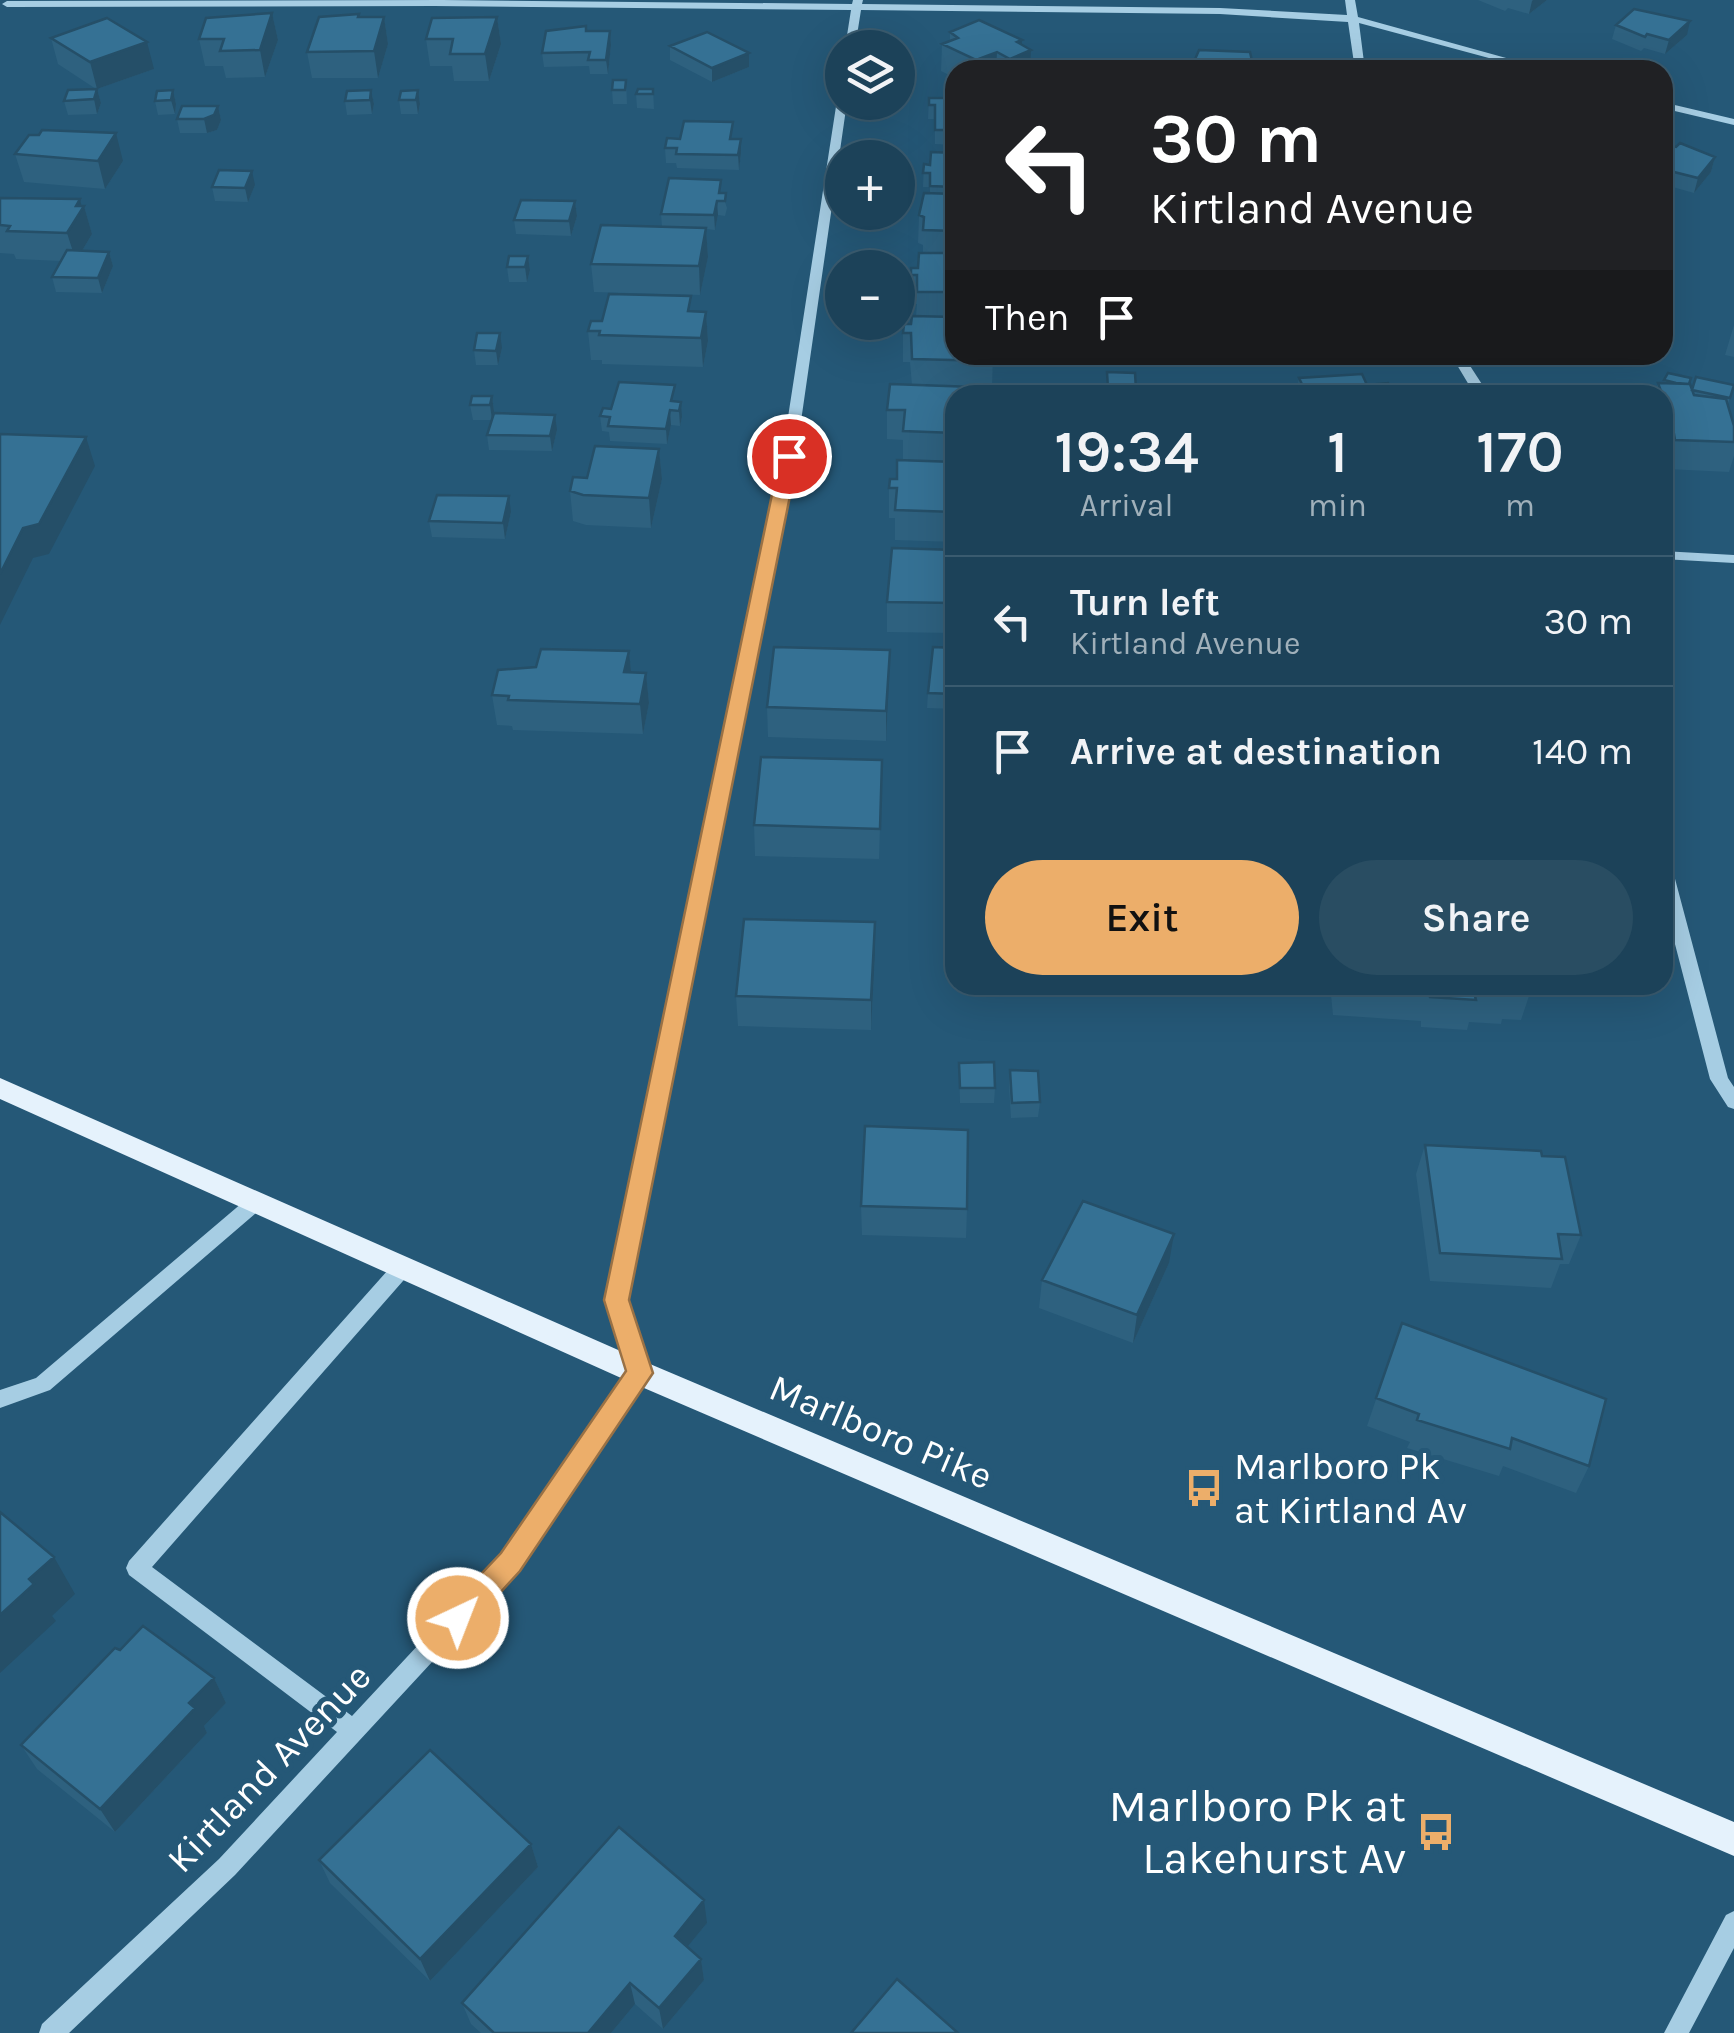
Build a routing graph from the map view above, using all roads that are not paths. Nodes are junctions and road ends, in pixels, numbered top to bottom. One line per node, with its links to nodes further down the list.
1 (1350, 0): 5 (street)
2 (435, 1): 3 (street); 4 (street)
3 (857, 3): 5 (street); 6 (street)
4 (5, 5)
5 (1354, 20): 7 (street); 8 (street)
6 (853, 30)
7 (1359, 60)
8 (1507, 60)
9 (1673, 107): 11 (street)
10 (839, 120): 19 (street)
11 (1734, 122)
12 (1673, 555): 13 (street)
13 (1734, 558)
14 (1673, 903): 16 (street)
15 (0, 1088): 17 (main road, Marlboro Pike)
16 (1734, 1102)
17 (256, 1202): 18 (main road, Marlboro Pike); 20 (street)
18 (403, 1267): 19 (main road, Marlboro Pike); 21 (street)
19 (640, 1373): 21 (street, Kirtland Avenue); 22 (main road, Marlboro Pike)
20 (0, 1399)
21 (354, 1731): 24 (street, Kirtland Avenue)
22 (1734, 1839)
23 (1734, 1923): 25 (street)
24 (51, 2033)
25 (1676, 2033)

